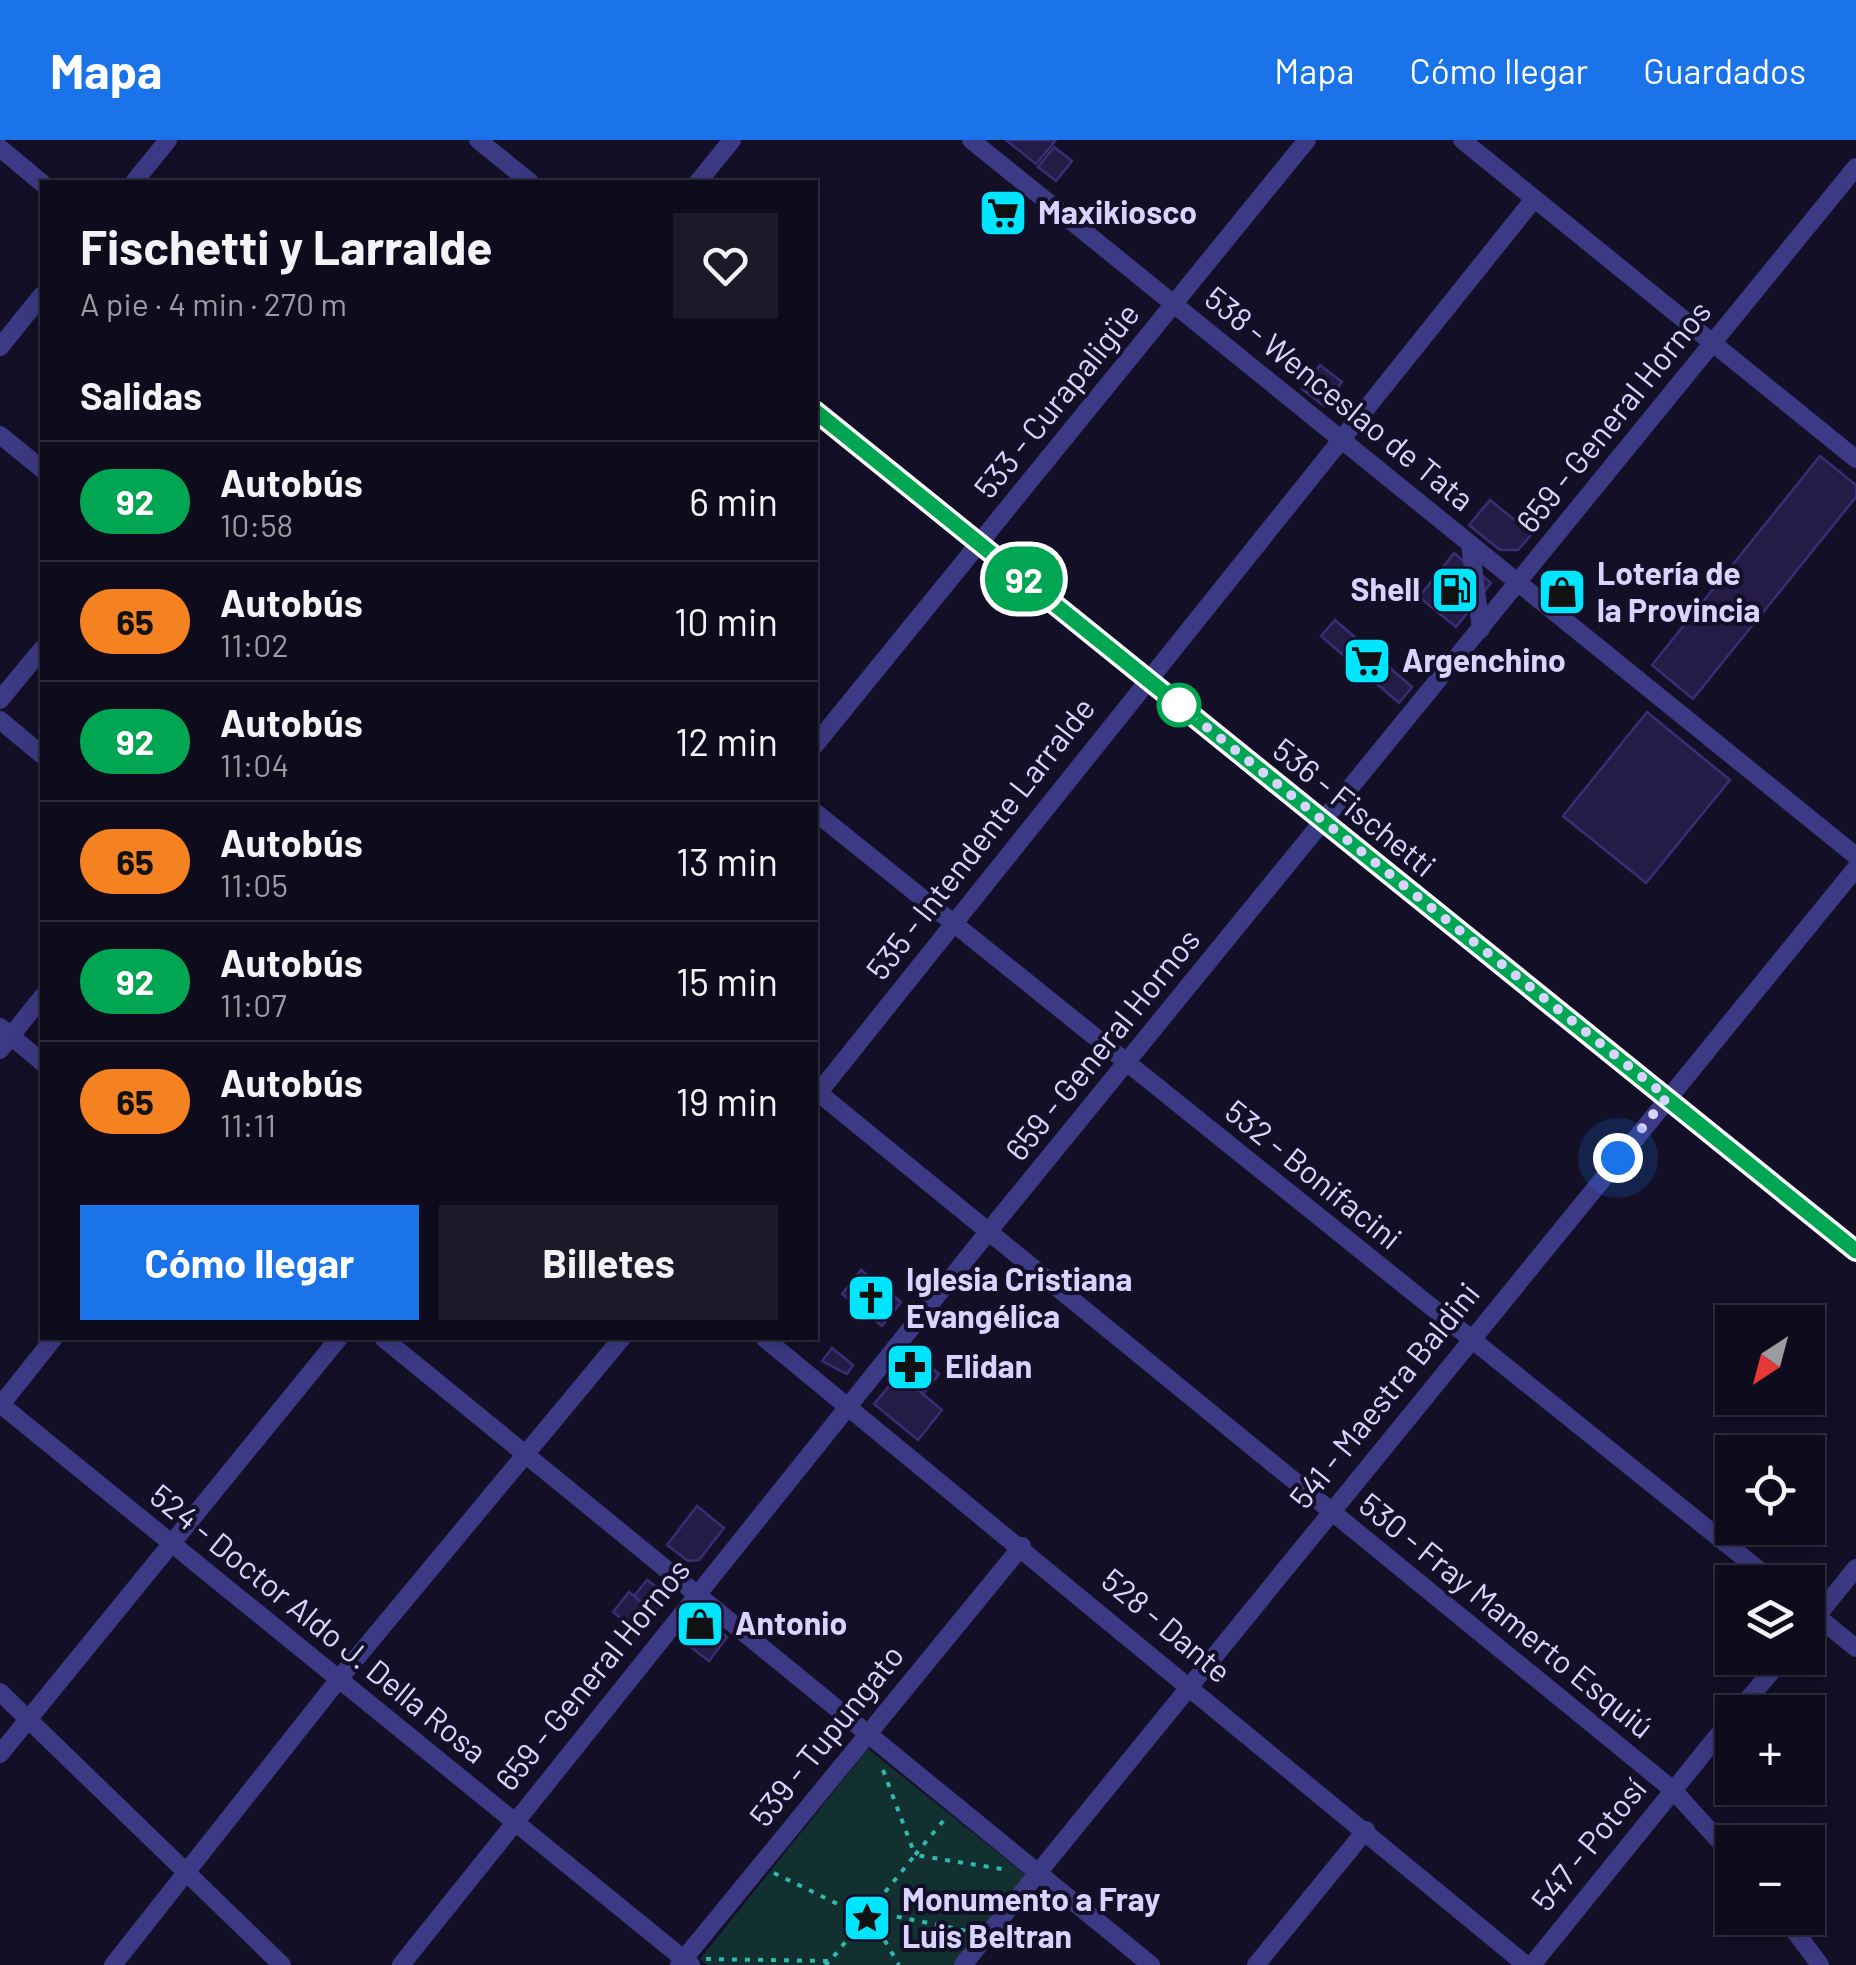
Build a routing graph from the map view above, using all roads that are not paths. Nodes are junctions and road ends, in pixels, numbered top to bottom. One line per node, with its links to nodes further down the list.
1 (168, 140): 9 (street)
2 (478, 140): 10 (street)
3 (732, 140): 11 (street)
4 (971, 140): 15 (street, 538 - Wenceslao de Tata)
5 (1307, 140): 15 (street, 533 - Curapaligüe)
6 (1462, 140): 13 (street)
7 (0, 148): 12 (street)
8 (1856, 168): 16 (street, 659 - General Hornos)
9 (136, 180)
10 (528, 180)
11 (700, 180)
12 (40, 181)
13 (1534, 199): 16 (street); 20 (street, 535 - Intendente Larralde)
14 (40, 297): 17 (street)
15 (1174, 304): 20 (street, 538 - Wenceslao de Tata); 23 (street, 533 - Curapaligüe)
16 (1712, 342): 21 (street); 25 (street, 659 - General Hornos)
17 (0, 347)
18 (818, 413): 23 (street, 536 - Fischetti)
19 (0, 435): 22 (street)
20 (1341, 440): 24 (street, 538 - Wenceslao de Tata); 28 (street, 535 - Intendente Larralde)
21 (1856, 459)
22 (40, 467)
23 (980, 543): 28 (street, 536 - Fischetti); 31 (street, 533 - Curapaligüe)
24 (1470, 544): 25 (street, 538 - Wenceslao de Tata); 26 (street)
25 (1518, 583): 26 (street, 659 - General Hornos); 35 (street, 538 - Wenceslao de Tata)
26 (1481, 629): 34 (street, 659 - General Hornos)
27 (40, 651): 29 (street)
28 (1147, 679): 34 (street, 536 - Fischetti); 37 (street, 535 - Intendente Larralde)
29 (0, 700)
30 (0, 720): 32 (street)
31 (818, 741)
32 (40, 752)
33 (818, 814): 37 (street, 532 - Bonifacini)
34 (1324, 824): 41 (street, 659 - General Hornos); 44 (street, 536 - Fischetti)
35 (1856, 856)
36 (1856, 868): 44 (street, 541 - Maestra Baldini)
37 (954, 923): 41 (street, 532 - Bonifacini); 42 (street, 535 - Intendente Larralde)
38 (40, 999): 39 (street)
39 (4, 1038): 40 (street)
40 (40, 1061)
41 (1127, 1062): 45 (street, 659 - General Hornos); 52 (street, 532 - Bonifacini)
42 (818, 1091)
43 (818, 1095): 45 (street, 530 - Fray Mamerto Esquiú)
44 (1667, 1097): 46 (street, 536 - Fischetti); 52 (street, 541 - Maestra Baldini)
45 (988, 1232): 54 (street, 659 - General Hornos); 56 (street, 530 - Fray Mamerto Esquiú)
46 (1856, 1251)
47 (52, 1340): 53 (street)
48 (336, 1340): 57 (street)
49 (385, 1340): 55 (street)
50 (620, 1340): 55 (street)
51 (766, 1340): 54 (street, 528 - Dante)
52 (1468, 1340): 56 (street, 541 - Maestra Baldini); 59 (street, 532 - Bonifacini)
53 (0, 1405): 57 (street, 524 - Doctor Aldo J. Della Rosa)
54 (849, 1406): 58 (street, 528 - Dante); 61 (street, 659 - General Hornos)
55 (525, 1454): 61 (street); 66 (street)
56 (1330, 1511): 67 (street, 541 - Maestra Baldini); 74 (street, 530 - Fray Mamerto Esquiú)
57 (171, 1545): 66 (street, 524 - Doctor Aldo J. Della Rosa); 70 (street)
58 (1022, 1546): 67 (street, 528 - Dante); 71 (street, 539 - Tupungato)
59 (1753, 1565)
60 (1856, 1568): 62 (street)
61 (698, 1593): 71 (street); 75 (street, 659 - General Hornos)
62 (1825, 1602)
63 (1825, 1627): 64 (street)
64 (1856, 1648)
65 (1768, 1675): 69 (street, 547 - Potosí)
66 (340, 1679): 75 (street, 524 - Doctor Aldo J. Della Rosa); 78 (street)
67 (1191, 1685): 76 (street, 528 - Dante); 79 (street, 541 - Maestra Baldini)
68 (0, 1692): 70 (street)
69 (1751, 1695)
70 (28, 1719): 73 (street); 78 (street)
71 (869, 1732): 79 (street); 81 (street, 539 - Tupungato)
72 (1715, 1739): 74 (street, 547 - Potosí)
73 (0, 1754)
74 (1673, 1790): 77 (street, 530 - Fray Mamerto Esquiú); 88 (street, 547 - Potosí)
75 (514, 1822): 81 (street, 524 - Doctor Aldo J. Della Rosa); 84 (street, 659 - General Hornos)
76 (1366, 1830): 87 (street); 88 (street, 528 - Dante)
77 (1715, 1836)
78 (186, 1874): 82 (street); 83 (street)
79 (1036, 1875): 85 (street, 541 - Maestra Baldini); 86 (street)
80 (1798, 1935): 89 (street)
81 (685, 1963)
82 (113, 1965)
83 (282, 1965)
84 (401, 1965)
85 (963, 1965)
86 (1151, 1965)
87 (1256, 1965)
88 (1529, 1965)
89 (1820, 1965)

